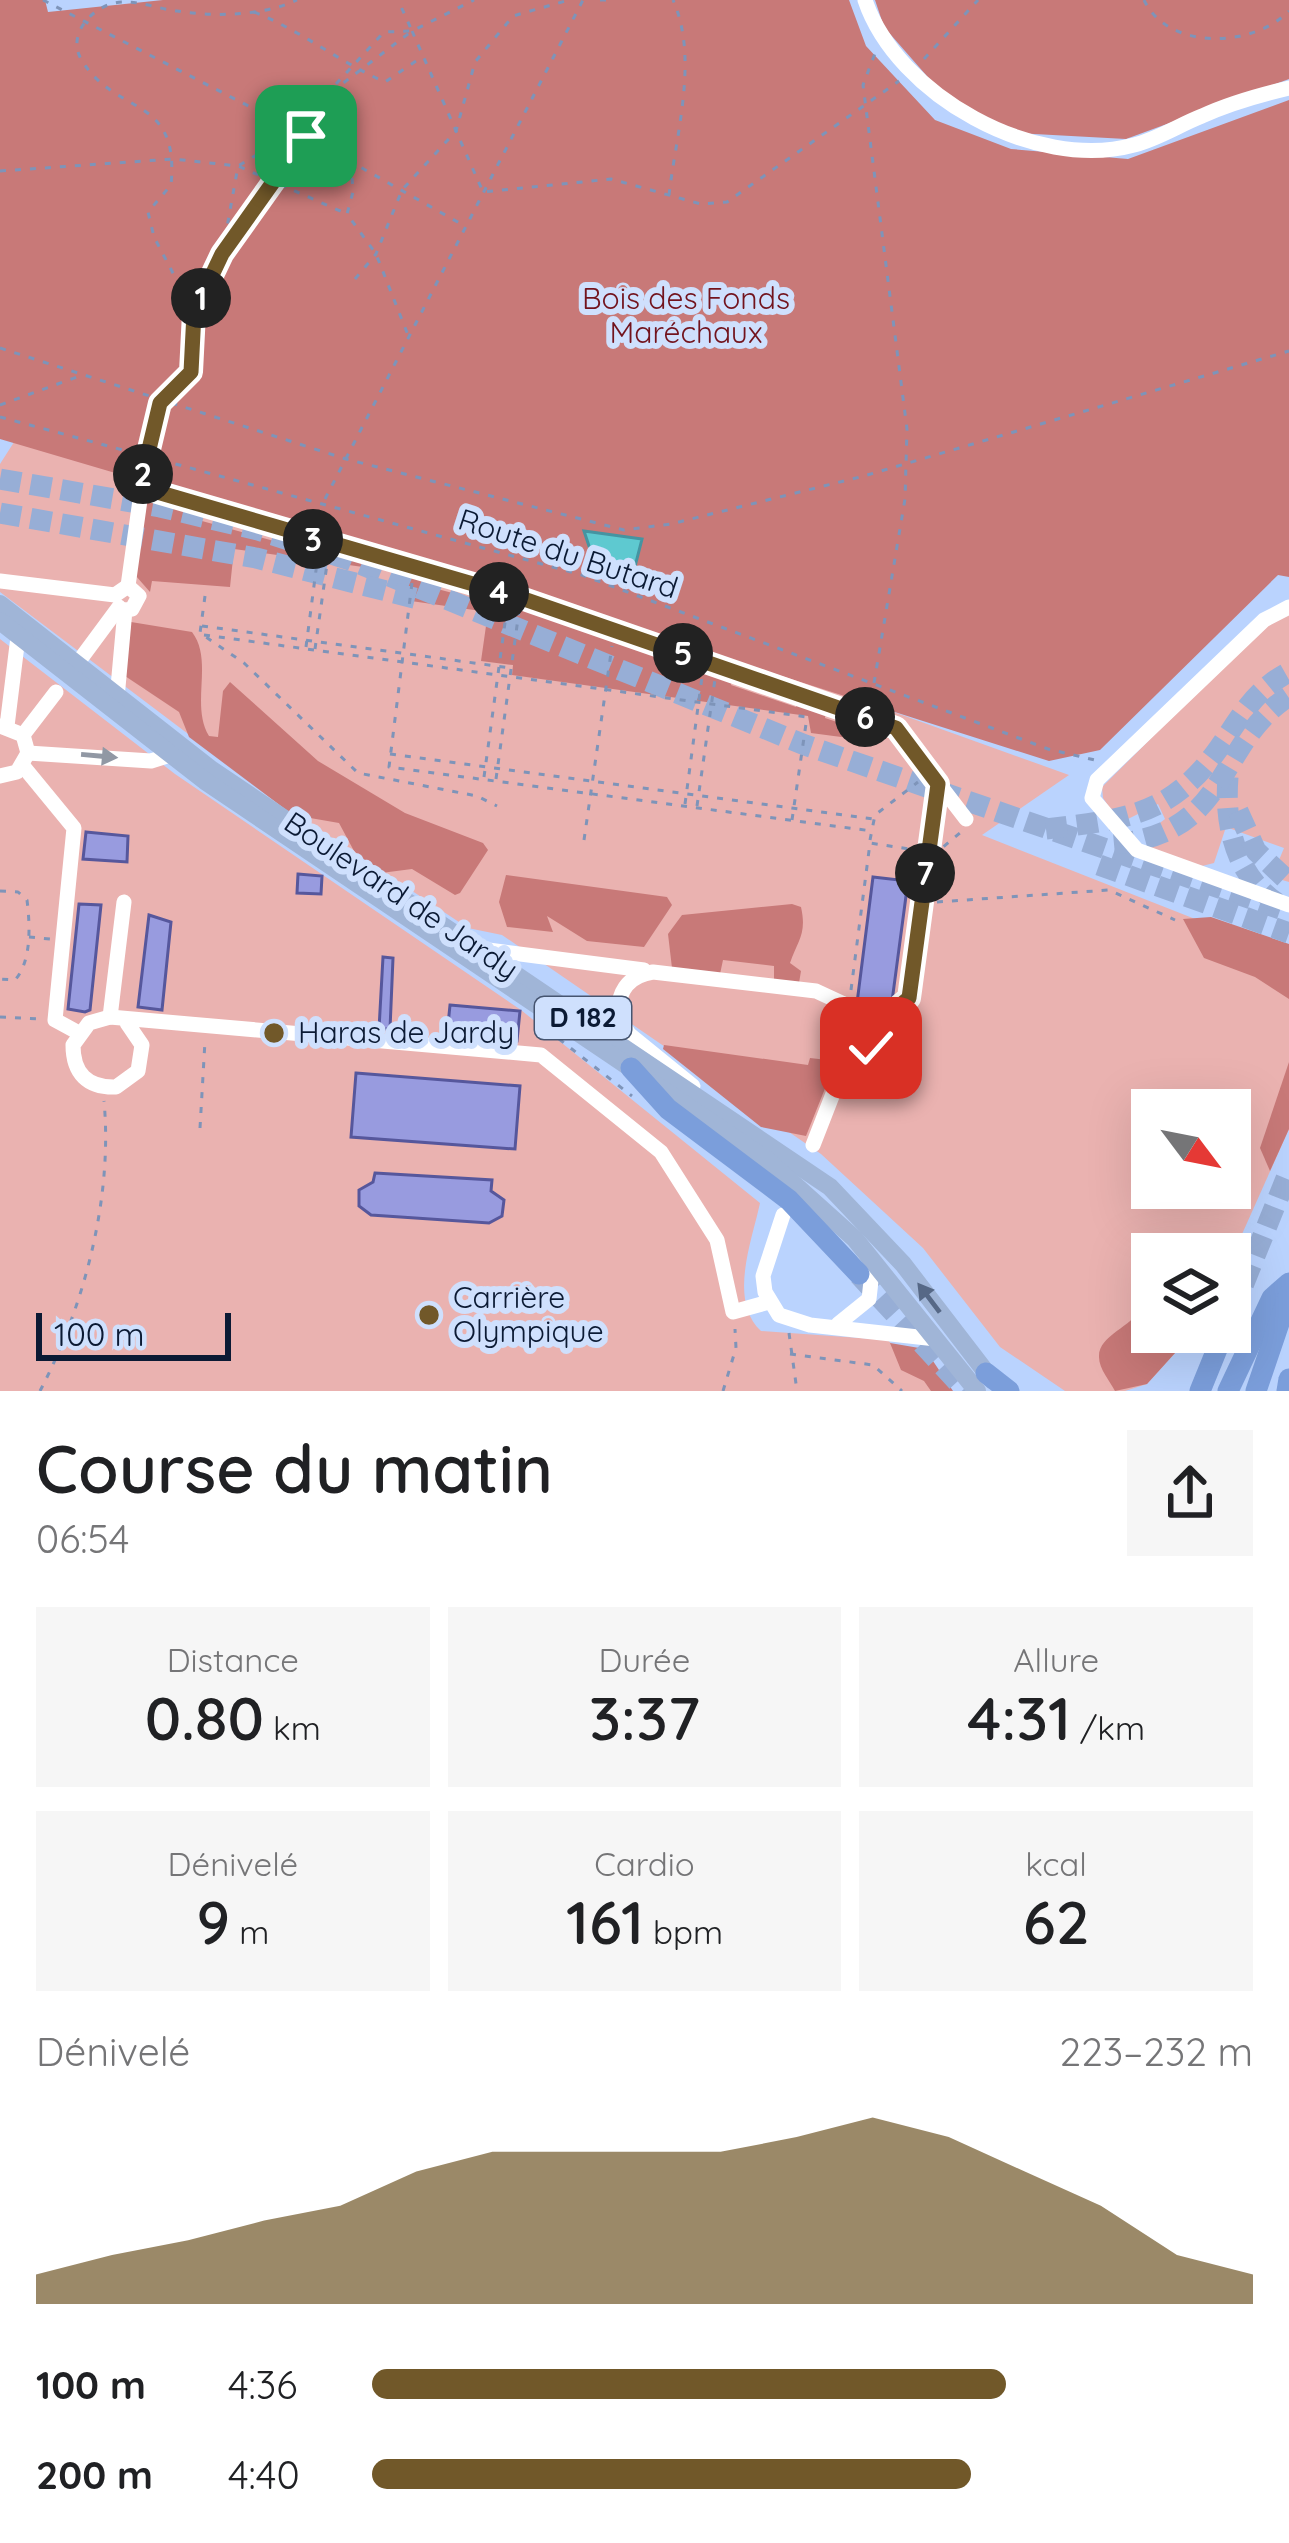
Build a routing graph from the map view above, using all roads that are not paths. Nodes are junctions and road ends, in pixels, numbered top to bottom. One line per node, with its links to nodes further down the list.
1 (865, 0): 2 (street)
2 (1289, 88)
3 (146, 457): 4 (street)
4 (140, 487): 6 (street); 18 (street)
5 (0, 581): 6 (street)
6 (122, 600): 11 (street); 13 (street)
7 (0, 604): 13 (main road, Boulevard de Jardy / D 182)
8 (1289, 607): 20 (street)
9 (0, 621): 10 (main road, Boulevard de Jardy / D 182)
10 (18, 637): 14 (street); 15 (main road, Boulevard de Jardy / D 182)
11 (82, 657)
12 (56, 692): 14 (street)
13 (117, 698): 21 (main road, Boulevard de Jardy / D 182)
14 (10, 729): 16 (street)
15 (170, 755): 16 (street, one-way to 15); 27 (main road, Boulevard de Jardy / D 182)
16 (25, 760): 17 (street); 26 (street)
17 (0, 776)
18 (967, 819)
19 (124, 902): 25 (street)
20 (1289, 905)
21 (481, 949): 22 (street); 28 (main road, Boulevard de Jardy / D 182)
22 (645, 973): 23 (street); 28 (street)
23 (742, 982): 24 (street); 29 (street)
24 (740, 1004)
25 (118, 1020): 26 (street); 26 (street); 37 (street)
26 (79, 1033)
27 (631, 1068): 30 (highway); 31 (main road, Boulevard de Jardy / D 182)
28 (734, 1119): 42 (main road, Boulevard de Jardy / D 182, one-way to 28)
29 (812, 1144)
30 (733, 1157): 31 (street); 34 (highway)
31 (767, 1160): 33 (main road, Boulevard de Jardy / D 182)
32 (783, 1215): 37 (street)
33 (855, 1239): 38 (street); 39 (main road, Boulevard de Jardy / D 182)
34 (859, 1274)
35 (1289, 1283): 44 (highway)
36 (1289, 1294): 45 (highway)
37 (769, 1302): 38 (street)
38 (836, 1324): 39 (street)
39 (936, 1339): 42 (main road, Boulevard de Jardy / D 182)
40 (1216, 1353): 43 (highway)
41 (1289, 1379): 46 (highway)
42 (993, 1387)
43 (1198, 1391)
44 (1228, 1391)
45 (1256, 1391)
46 (1287, 1391)

